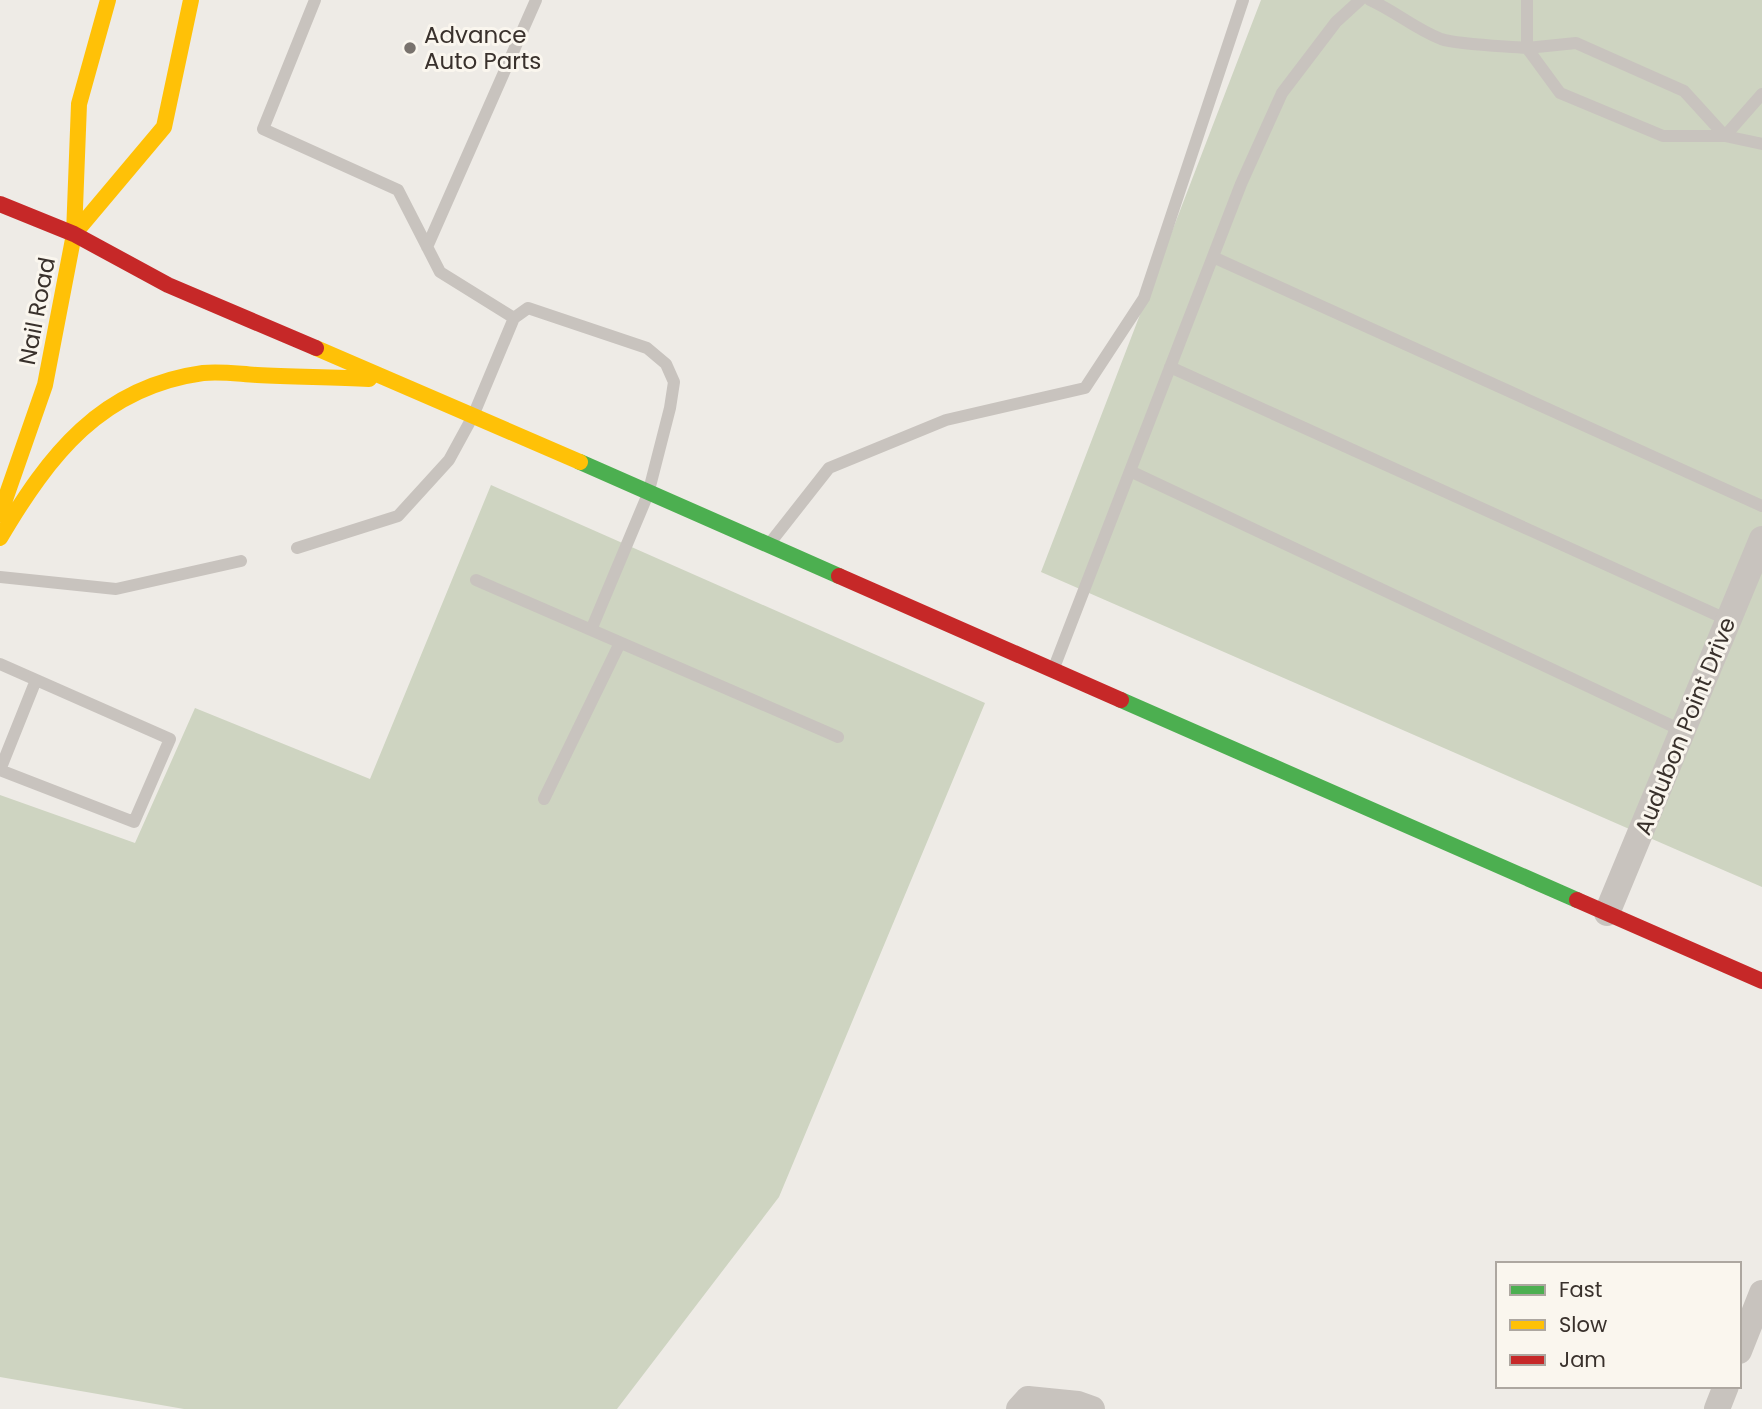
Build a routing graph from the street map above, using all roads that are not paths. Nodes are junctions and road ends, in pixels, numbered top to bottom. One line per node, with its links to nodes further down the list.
1 (108, 0): 14 (main road, Nail Road)
2 (191, 0): 14 (main road, Nail Road)
3 (315, 0): 15 (lane)
4 (537, 0): 15 (lane)
5 (1243, 0): 27 (lane)
6 (1360, 0): 16 (lane)
7 (1370, 0): 9 (lane)
8 (1527, 0): 9 (lane)
9 (1527, 48): 11 (lane); 11 (lane)
10 (1762, 94): 11 (lane)
11 (1725, 136): 12 (lane)
12 (1762, 144)
13 (0, 204): 14 (main road)
14 (74, 234): 19 (main road); 24 (main road, Nail Road)
15 (427, 247): 17 (lane)
16 (1213, 257): 18 (lane); 23 (lane)
17 (514, 318): 20 (lane); 22 (lane)
18 (1170, 367): 21 (lane); 32 (lane)
19 (392, 380): 20 (main road); 25 (main road)
20 (473, 416): 22 (main road); 28 (lane)
21 (1130, 471): 36 (lane); 38 (lane)
22 (648, 494): 27 (main road); 33 (lane)
23 (1762, 506)
24 (0, 514)
25 (0, 538)
26 (1762, 539): 32 (street, Audubon Point Drive)
27 (767, 546): 36 (main road)
28 (297, 548)
29 (241, 561): 30 (lane)
30 (0, 577)
31 (476, 580): 33 (lane)
32 (1728, 620): 38 (street, Audubon Point Drive)
33 (591, 630): 34 (lane)
34 (620, 643): 39 (lane); 40 (lane)
35 (0, 664): 37 (lane)
36 (1053, 671): 41 (main road)
37 (36, 680): 37 (lane)
38 (1683, 732): 41 (street, Audubon Point Drive)
39 (838, 737)
40 (544, 799)
41 (1607, 913): 42 (main road)
42 (1762, 981)
43 (1762, 1293): 44 (street)
44 (1741, 1346)
45 (1725, 1388): 48 (street)
46 (1019, 1409): 47 (street)
47 (1093, 1409)
48 (1717, 1409)

